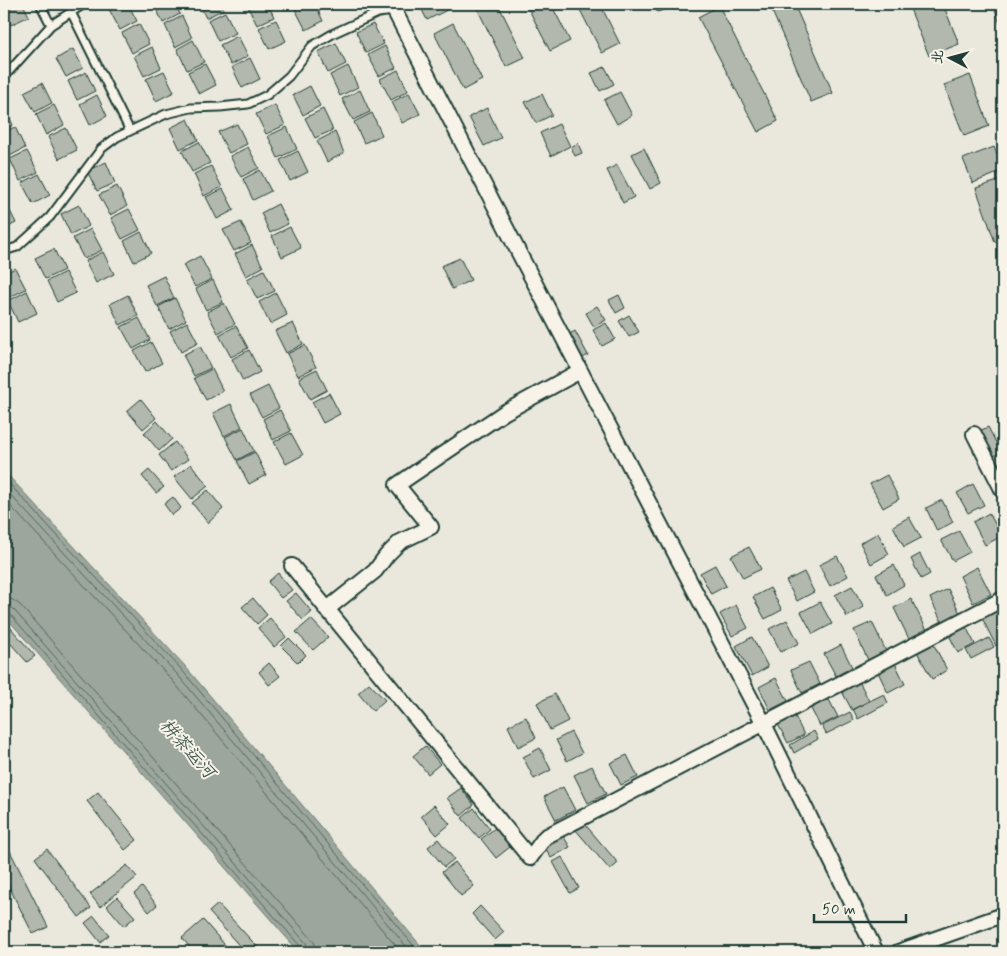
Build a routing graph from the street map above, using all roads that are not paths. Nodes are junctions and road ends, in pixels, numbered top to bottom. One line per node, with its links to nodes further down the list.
1 (40, 4): 5 (lane)
2 (84, 4): 4 (lane)
3 (393, 7): 7 (lane); 9 (street)
4 (71, 12): 5 (lane); 7 (lane)
5 (51, 25): 6 (lane)
6 (4, 78)
7 (130, 131): 8 (lane)
8 (4, 251)
9 (580, 371): 14 (street); 15 (street)
10 (974, 434): 11 (street)
11 (1003, 490)
12 (292, 566): 14 (street)
13 (1003, 599): 15 (street)
14 (326, 610): 15 (street)
15 (764, 724): 17 (street)
16 (1003, 915): 18 (street)
17 (876, 952)
18 (898, 952)

